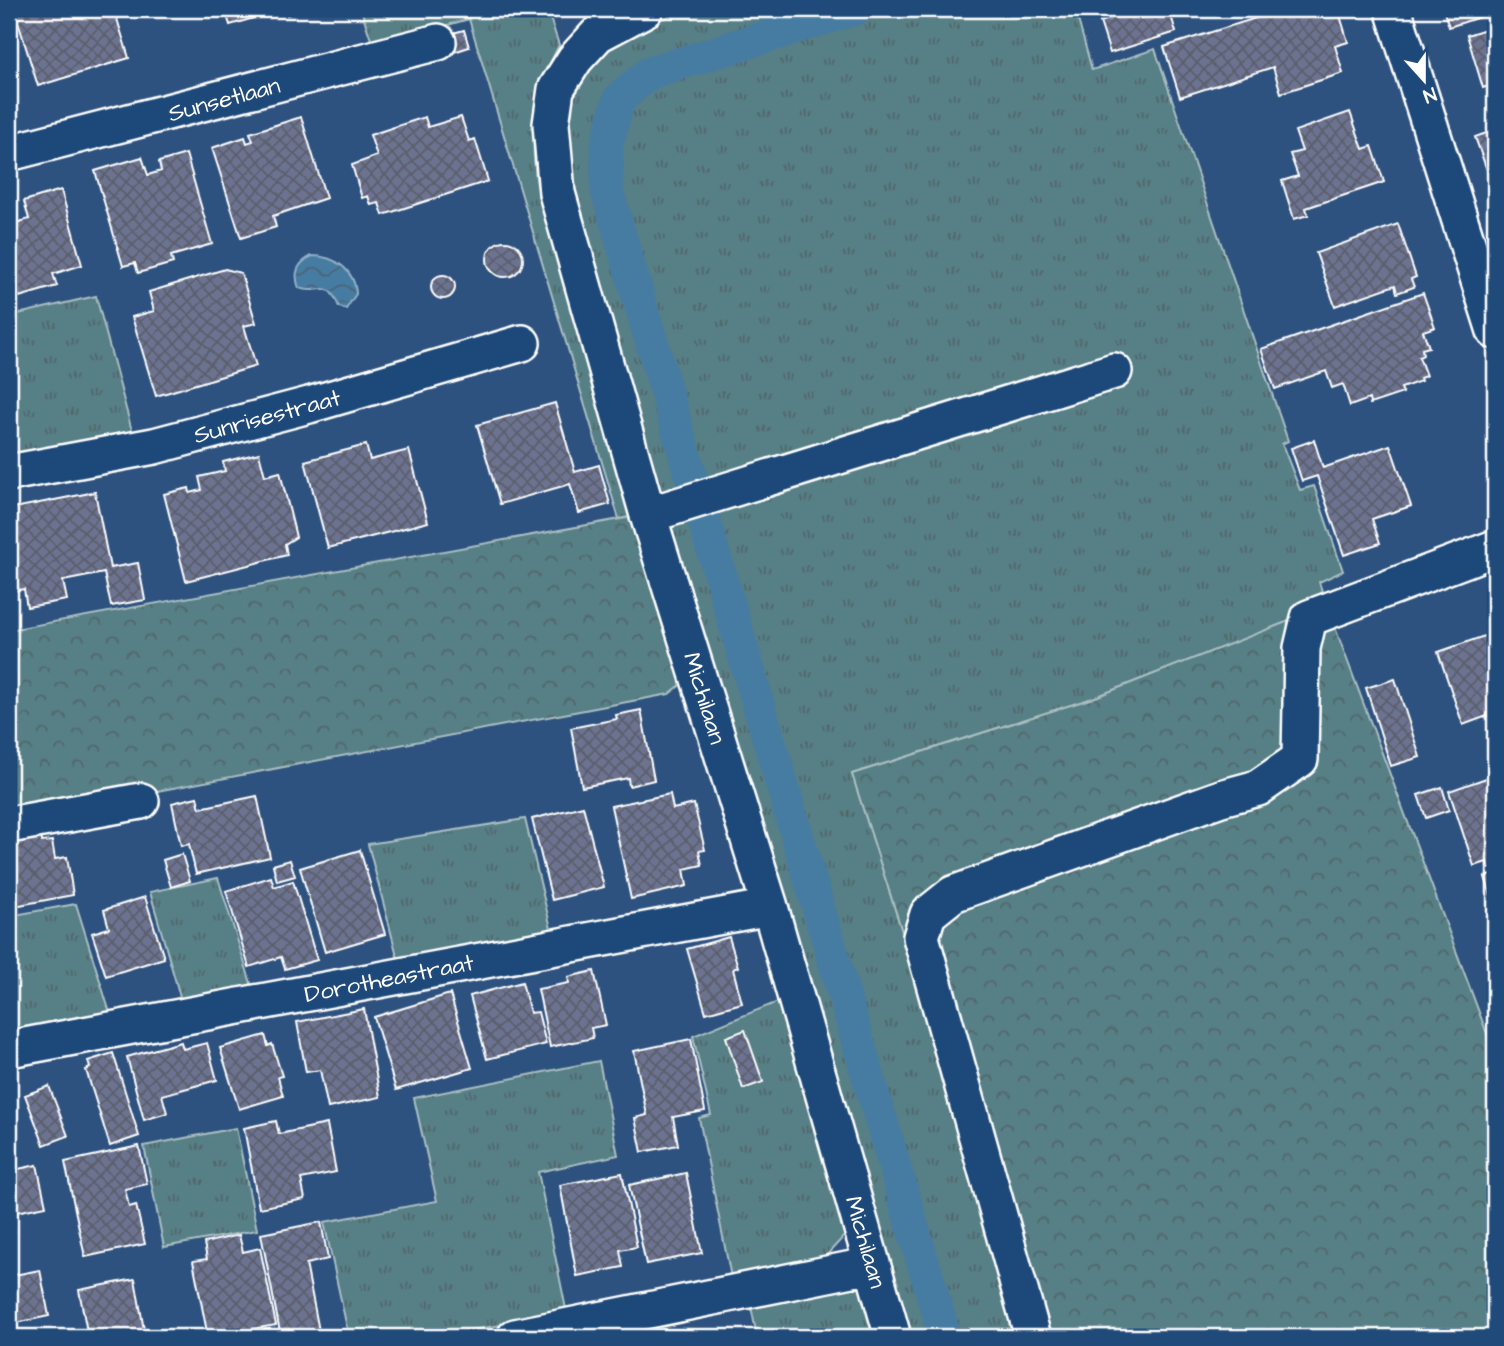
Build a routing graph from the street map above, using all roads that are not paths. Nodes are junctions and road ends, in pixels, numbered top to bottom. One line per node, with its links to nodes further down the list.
1 (645, 9): 9 (street, Michilaan)
2 (1393, 9): 5 (street)
3 (438, 42): 4 (street, Sunsetlaan)
4 (9, 153)
5 (1495, 331)
6 (522, 343): 8 (street, Sunrisestraat)
7 (1114, 371): 9 (street)
8 (9, 473)
9 (648, 516): 13 (street, Michilaan)
10 (1495, 548): 18 (street)
11 (141, 800): 12 (street)
12 (9, 825)
13 (770, 907): 14 (street, Dorotheastraat); 15 (street, Michilaan)
14 (9, 1049)
15 (873, 1265): 16 (street); 17 (street, Michilaan)
16 (515, 1337)
17 (893, 1337)
18 (1033, 1337)

